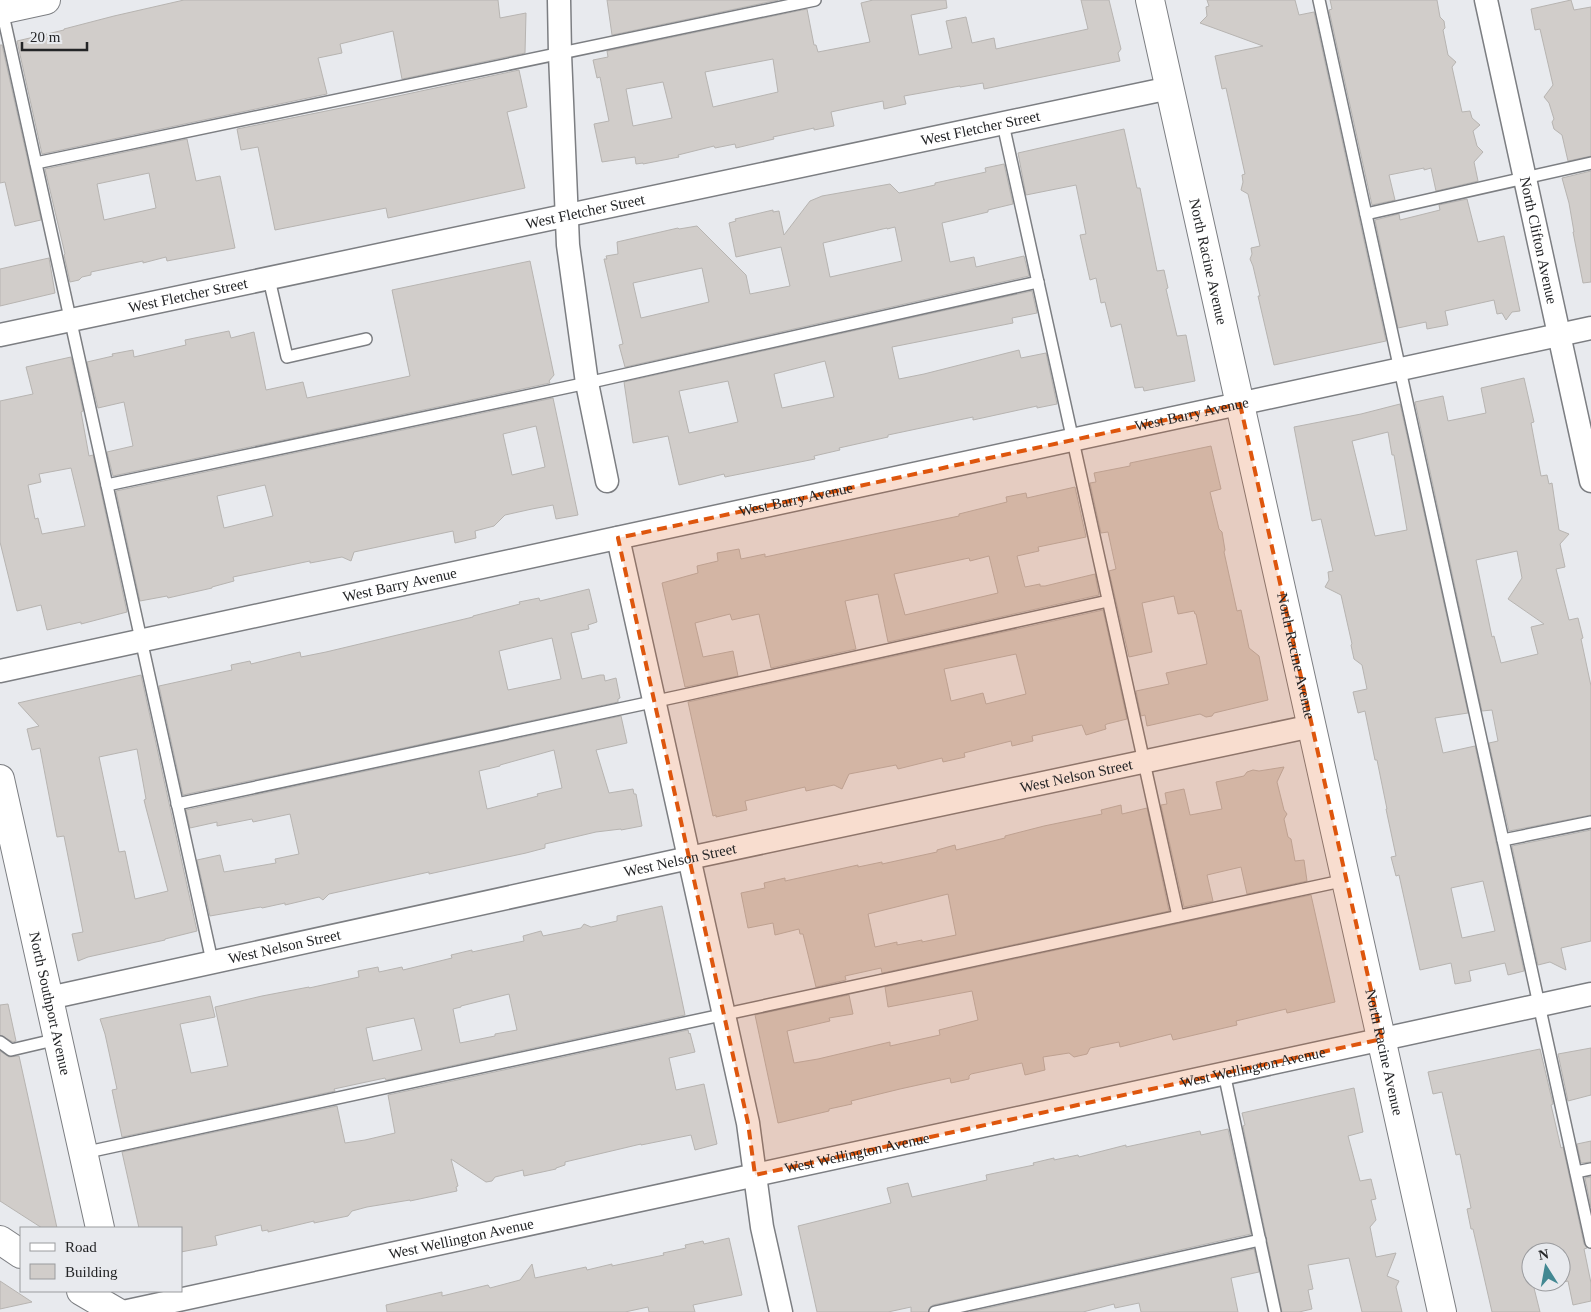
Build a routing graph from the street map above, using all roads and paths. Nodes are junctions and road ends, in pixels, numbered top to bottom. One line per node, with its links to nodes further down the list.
1 (46, 0): 7 (street)
2 (559, 0): 8 (street)
3 (815, 0): 8 (lane)
4 (1150, 0): 9 (street, North Racine Avenue)
5 (1320, 0): 14 (lane)
6 (1486, 0): 13 (street, North Clifton Avenue)
7 (1, 10): 11 (lane)
8 (560, 54): 11 (lane); 15 (street)
9 (1170, 88): 10 (street, West Fletcher Street); 25 (street, North Racine Avenue)
10 (1003, 124): 15 (street, West Fletcher Street); 17 (lane)
11 (36, 163): 18 (lane)
12 (1591, 163): 13 (lane)
13 (1525, 178): 14 (lane); 21 (street, North Clifton Avenue)
14 (1366, 214): 23 (lane)
15 (567, 215): 16 (street, West Fletcher Street); 24 (street)
16 (269, 279): 18 (street, West Fletcher Street); 22 (lane)
17 (1038, 282): 24 (lane); 26 (lane)
18 (70, 320): 20 (street, West Fletcher Street); 29 (lane)
19 (1591, 328): 21 (street, West Barry Avenue)
20 (0, 335)
21 (1559, 335): 23 (street, West Barry Avenue); 28 (street, North Clifton Avenue)
22 (366, 340)
23 (1400, 369): 25 (street, West Barry Avenue); 40 (lane)
24 (587, 383): 27 (street); 29 (lane)
25 (1240, 404): 26 (street, West Barry Avenue); 35 (street, North Racine Avenue)
26 (1072, 440): 30 (street, West Barry Avenue); 31 (lane)
27 (607, 481)
28 (1591, 481)
29 (107, 485): 32 (lane)
30 (618, 538): 32 (street, West Barry Avenue); 34 (street)
31 (1108, 601): 34 (lane); 36 (lane)
32 (140, 640): 33 (street, West Barry Avenue); 38 (lane)
33 (0, 670)
34 (654, 702): 38 (lane); 41 (street)
35 (1312, 726): 36 (street, West Nelson Street); 42 (street, North Racine Avenue)
36 (1144, 762): 41 (street, West Nelson Street); 43 (lane)
37 (0, 779): 46 (street, North Southport Avenue)
38 (177, 804): 44 (lane)
39 (1591, 822): 40 (lane)
40 (1503, 840): 47 (lane)
41 (689, 858): 44 (street, West Nelson Street); 48 (street)
42 (1346, 880): 43 (lane); 50 (street, North Racine Avenue)
43 (1178, 916): 48 (lane)
44 (212, 961): 46 (street, West Nelson Street)
45 (1591, 994): 47 (street, West Wellington Avenue)
46 (48, 998): 49 (street, North Southport Avenue)
47 (1539, 1005): 50 (street, West Wellington Avenue); 55 (lane)
48 (724, 1014): 53 (lane); 56 (street)
49 (58, 1039): 51 (lane); 53 (street, North Southport Avenue)
50 (1382, 1039): 52 (street, West Wellington Avenue); 69 (street, North Racine Avenue)
51 (0, 1042)
52 (1224, 1074): 56 (street, West Wellington Avenue); 59 (lane)
53 (83, 1153): 57 (street, North Southport Avenue)
54 (1591, 1169): 55 (lane)
55 (1576, 1172): 60 (lane)
56 (755, 1175): 65 (street, West Wellington Avenue); 66 (street)
57 (100, 1227)
58 (0, 1240): 61 (street)
59 (1260, 1240): 67 (lane); 68 (lane)
60 (1591, 1242)
61 (20, 1253)
62 (83, 1292): 64 (street)
63 (114, 1292): 64 (street)
64 (117, 1312)
65 (123, 1312)
66 (781, 1312)
67 (936, 1312)
68 (1275, 1312)
69 (1442, 1312)

